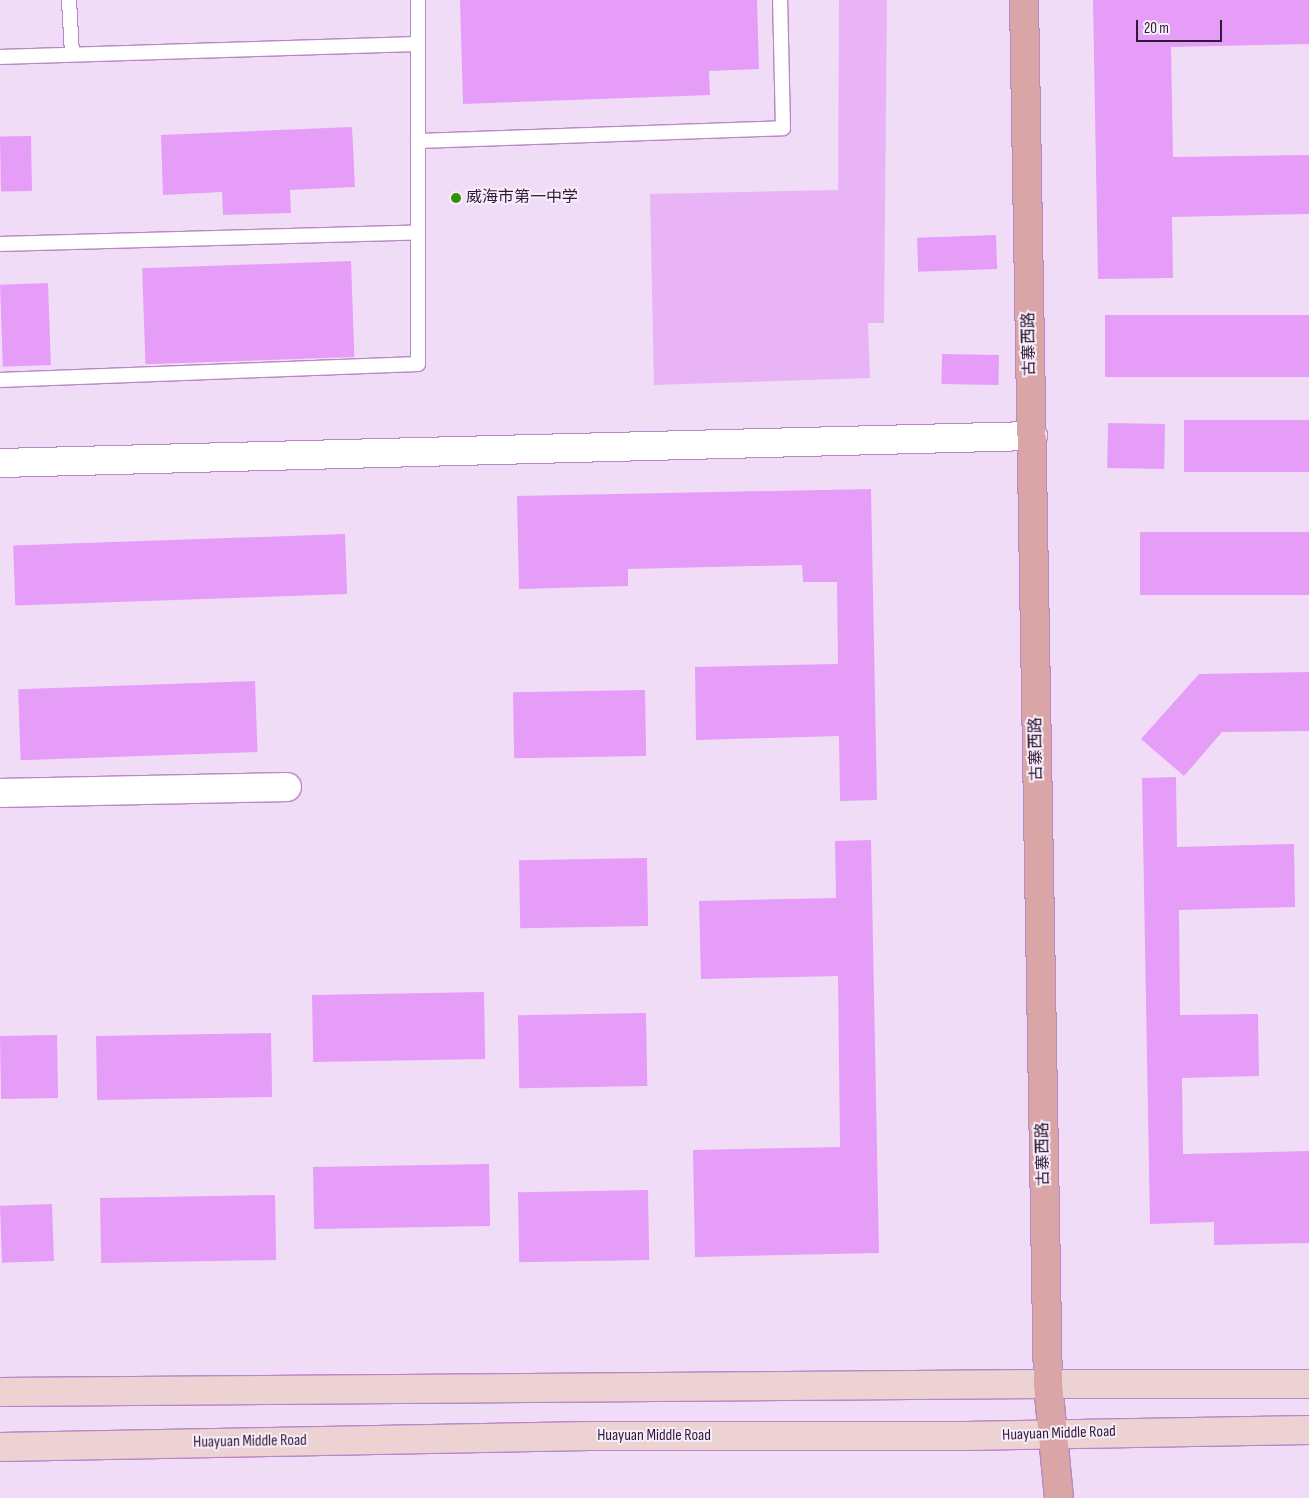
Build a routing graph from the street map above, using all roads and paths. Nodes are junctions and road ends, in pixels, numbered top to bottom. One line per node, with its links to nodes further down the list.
1 (69, 0): 6 (lane)
2 (418, 0): 5 (lane)
3 (780, 0): 8 (lane)
4 (1024, 0): 12 (main road, 古寨西路)
5 (418, 44): 6 (lane); 8 (lane)
6 (72, 54): 7 (lane)
7 (0, 57)
8 (418, 141): 9 (lane)
9 (418, 232): 10 (lane); 11 (lane)
10 (0, 244)
11 (0, 380)
12 (1033, 436): 13 (street); 16 (main road, 古寨西路)
13 (0, 462)
14 (287, 787): 15 (street)
15 (0, 793)
16 (1048, 1384): 17 (main road); 18 (main road); 20 (main road, 古寨西路)
17 (1309, 1384)
18 (0, 1392)
19 (1309, 1430): 20 (main road, Huayuan Middle Road)
20 (1054, 1434): 21 (main road, Huayuan Middle Road); 22 (main road, 古寨西路)
21 (0, 1447)
22 (1059, 1498)

